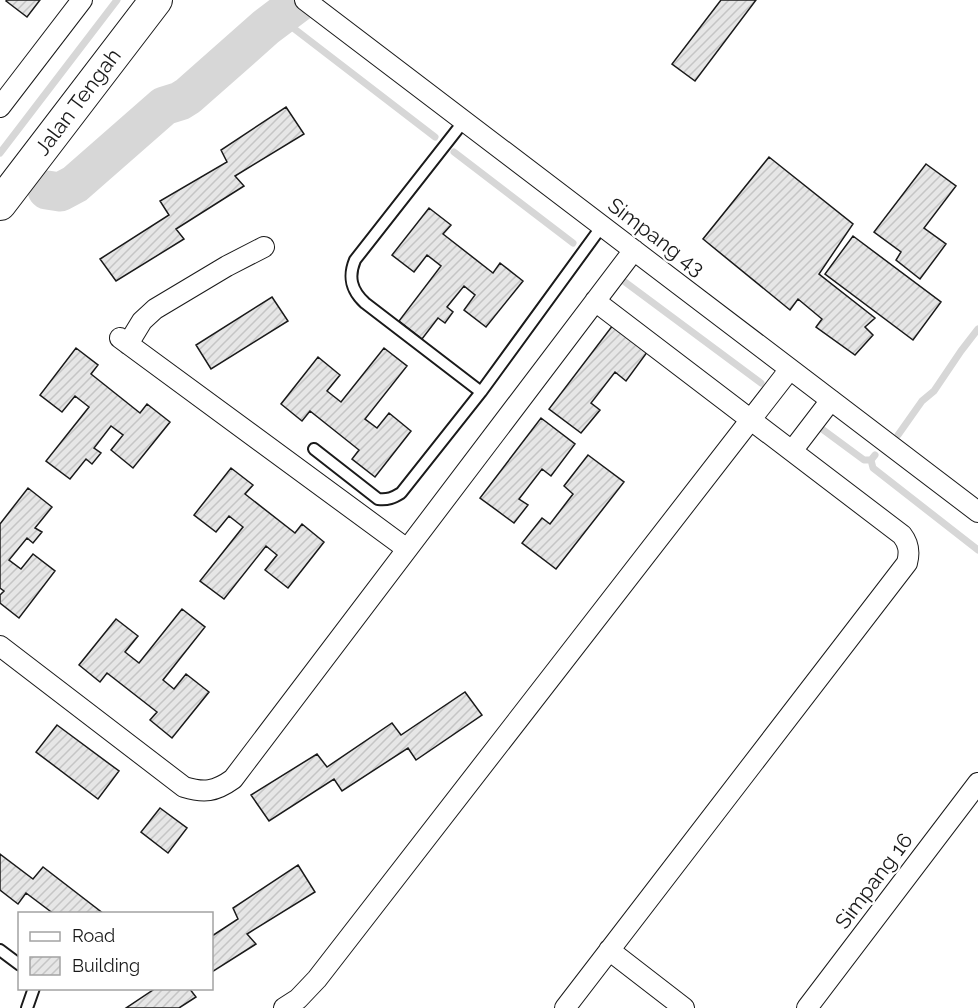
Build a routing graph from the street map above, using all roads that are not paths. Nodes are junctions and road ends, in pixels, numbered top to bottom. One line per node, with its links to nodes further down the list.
1 (82, 0): 4 (street)
2 (156, 0): 6 (main road, Jalan Tengah)
3 (311, 5): 5 (street, Simpang 43)
4 (0, 106)
5 (464, 121): 7 (street, Simpang 43); 12 (lane)
6 (0, 204)
7 (602, 226): 9 (street, Simpang 43); 12 (lane)
8 (264, 247): 18 (street)
9 (634, 250): 10 (street); 11 (street, Simpang 43)
10 (595, 301): 14 (street); 20 (street)
11 (790, 369): 13 (street, Simpang 43); 14 (street)
12 (481, 392): 17 (lane)
13 (831, 400): 16 (street); 19 (street, Simpang 43)
14 (752, 420): 16 (street); 28 (street)
15 (314, 449): 17 (lane)
16 (792, 451): 24 (street)
17 (363, 487): 18 (lane)
18 (350, 506): 20 (street)
19 (978, 512)
20 (407, 549): 21 (street)
21 (0, 646)
22 (978, 783): 31 (street, Simpang 16)
23 (0, 950): 25 (lane)
24 (609, 950): 29 (street); 30 (street)
25 (18, 964)
26 (33, 990): 27 (lane)
27 (27, 1008)
28 (284, 1008)
29 (565, 1008)
30 (684, 1008)
31 (807, 1008)

